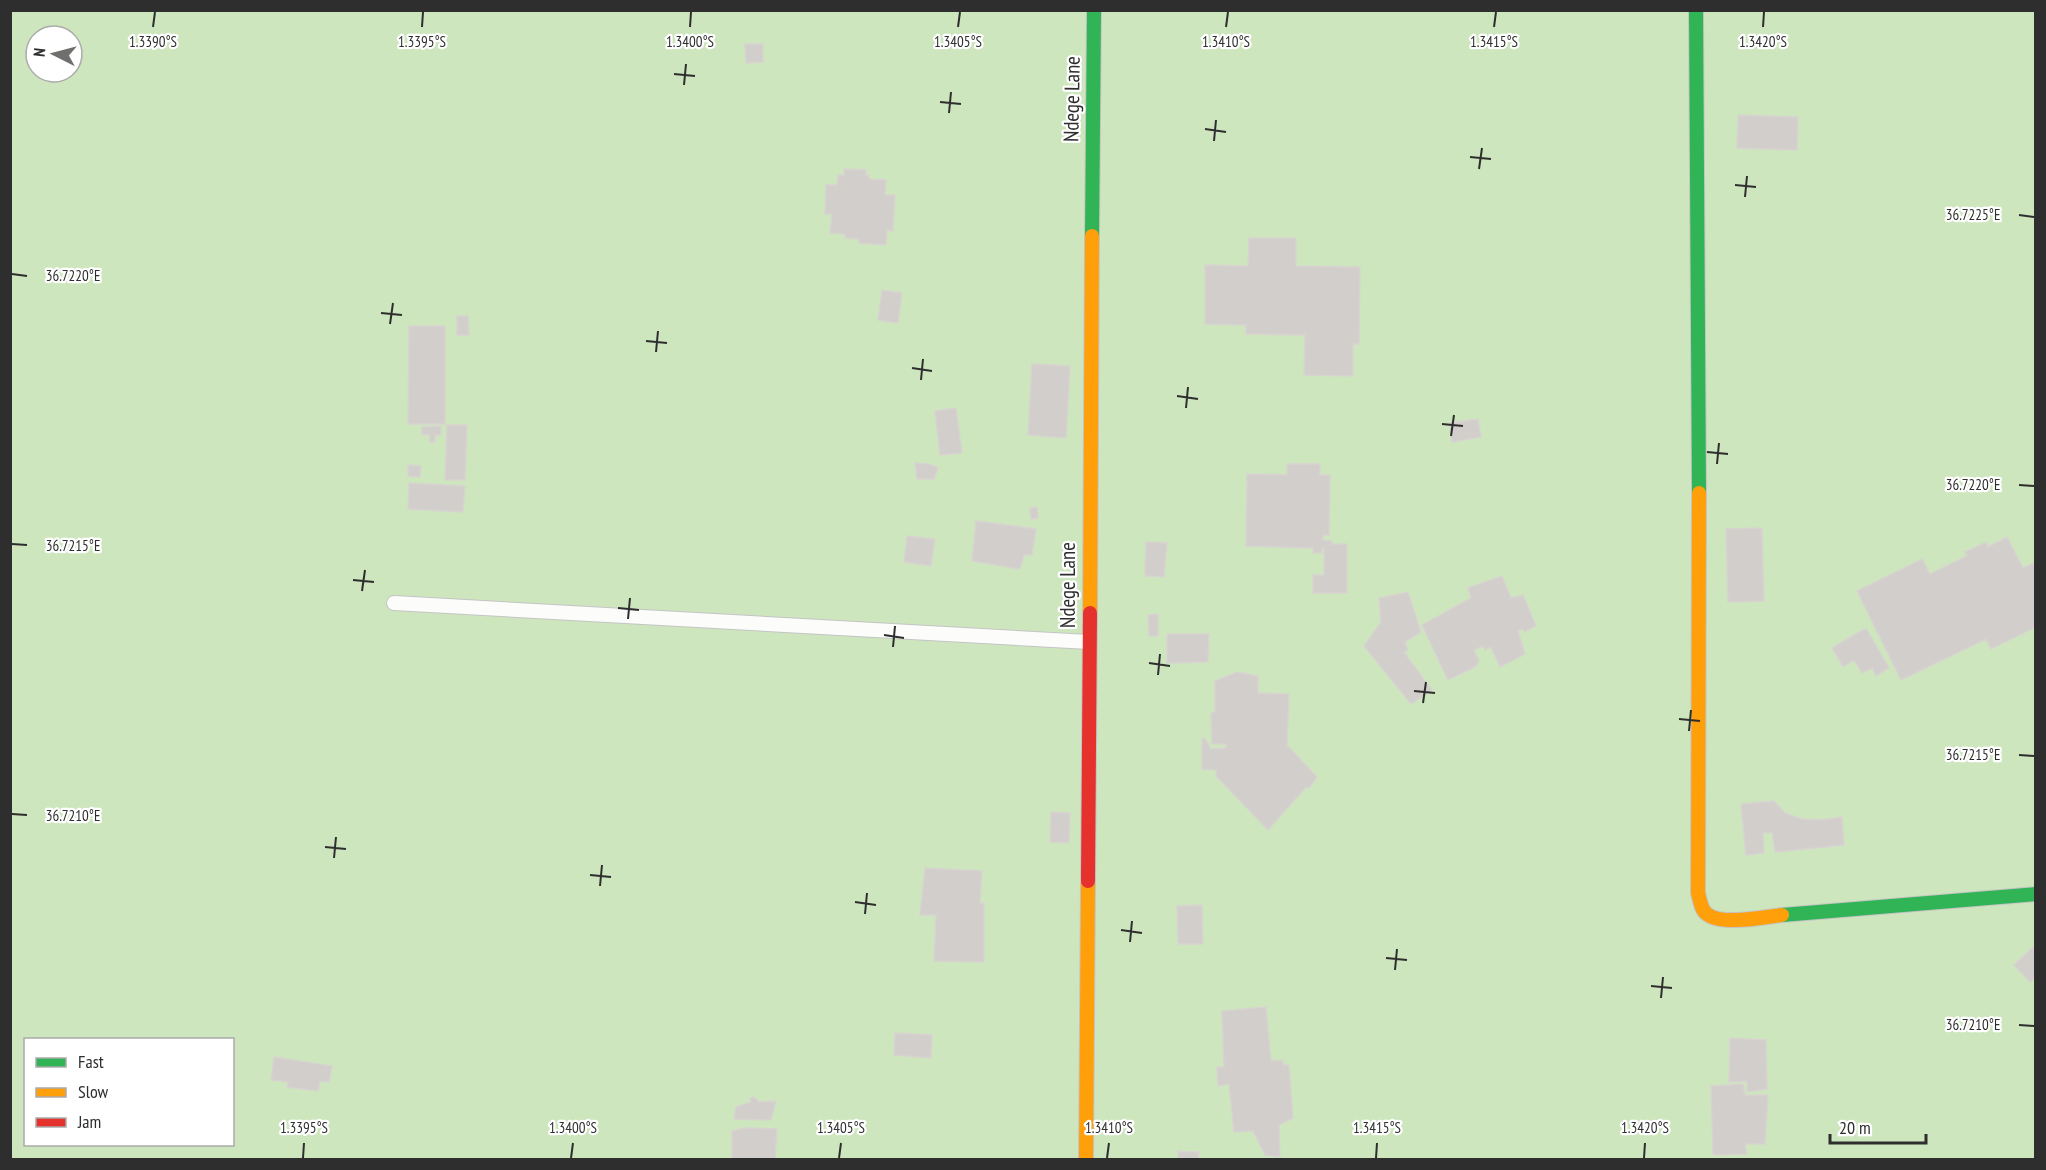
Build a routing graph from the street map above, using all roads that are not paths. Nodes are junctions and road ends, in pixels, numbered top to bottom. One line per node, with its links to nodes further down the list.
1 (1094, 10): 4 (street, Ndege Lane)
2 (1696, 10): 5 (street)
3 (394, 603): 4 (lane)
4 (1089, 642): 6 (street, Ndege Lane)
5 (2036, 894)
6 (1086, 1160)

